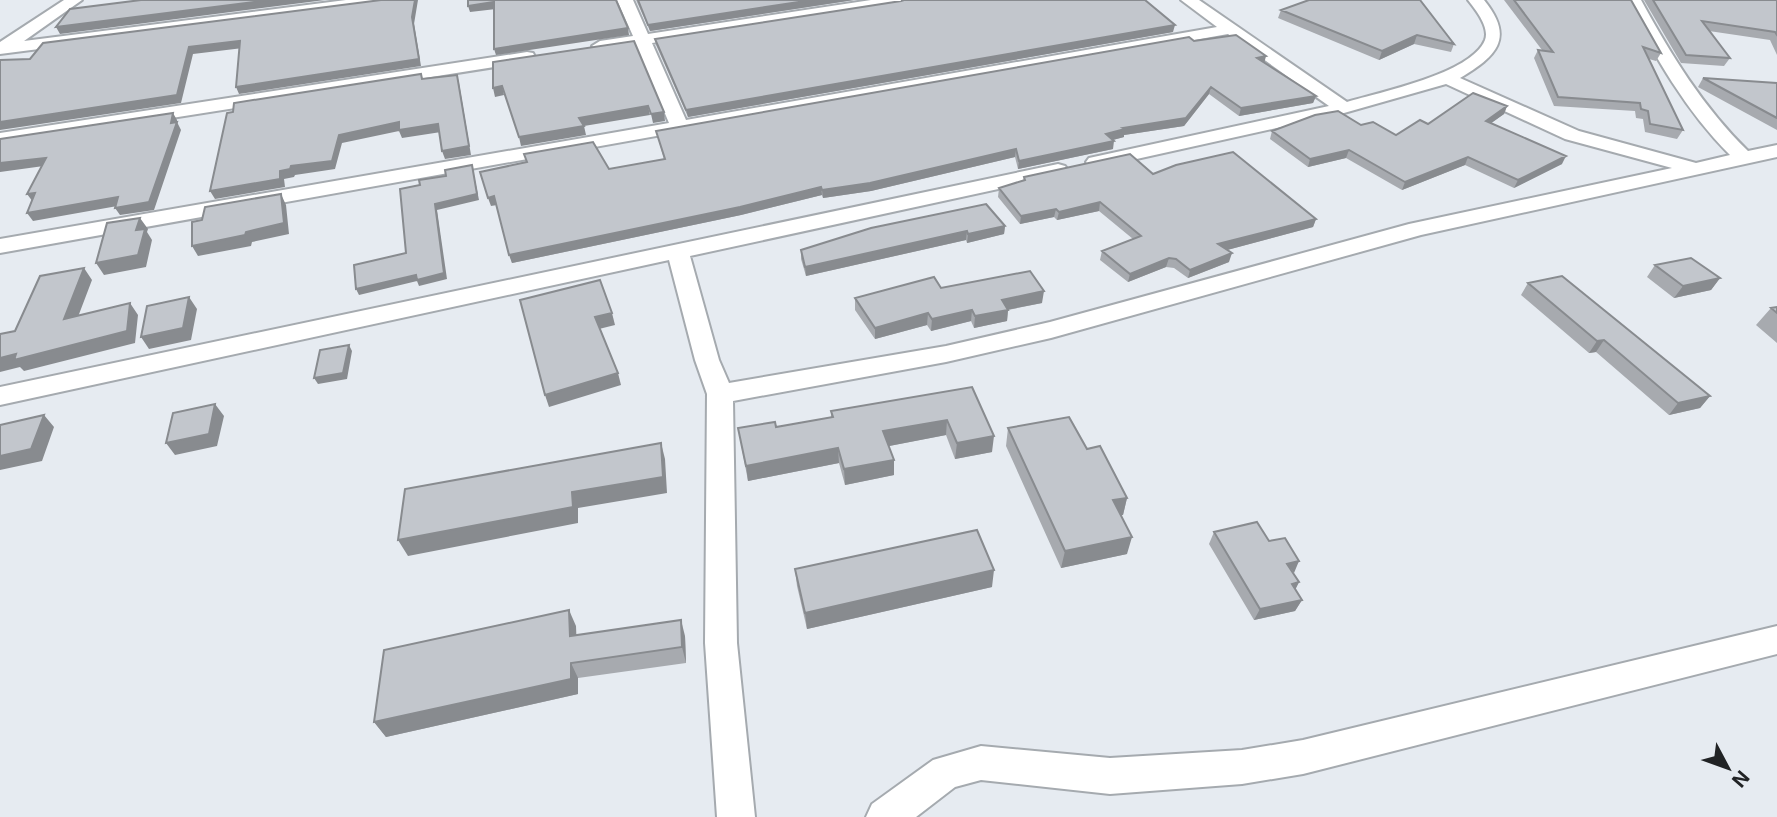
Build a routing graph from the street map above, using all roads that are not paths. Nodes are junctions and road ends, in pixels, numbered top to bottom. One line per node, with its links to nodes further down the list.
1 (74, 0): 10 (street)
2 (382, 0): 10 (street)
3 (625, 0): 9 (street)
4 (901, 0): 9 (street)
5 (1189, 0): 8 (street)
6 (1476, 0): 13 (street)
7 (1633, 0): 18 (street)
8 (1231, 29): 14 (street); 15 (street)
9 (643, 39): 11 (street); 15 (street)
10 (0, 49)
11 (578, 49)
12 (539, 55): 16 (street)
13 (1447, 78): 14 (street); 19 (street)
14 (1344, 108): 21 (street)
15 (679, 125): 20 (street)
16 (0, 139)
17 (1777, 151): 18 (street)
18 (1743, 157): 19 (street)
19 (1696, 167): 22 (street)
20 (0, 246)
21 (678, 251): 22 (street); 23 (street)
22 (720, 394): 25 (street)
23 (0, 396)
24 (1777, 640): 26 (street)
25 (736, 817)
26 (885, 817)

